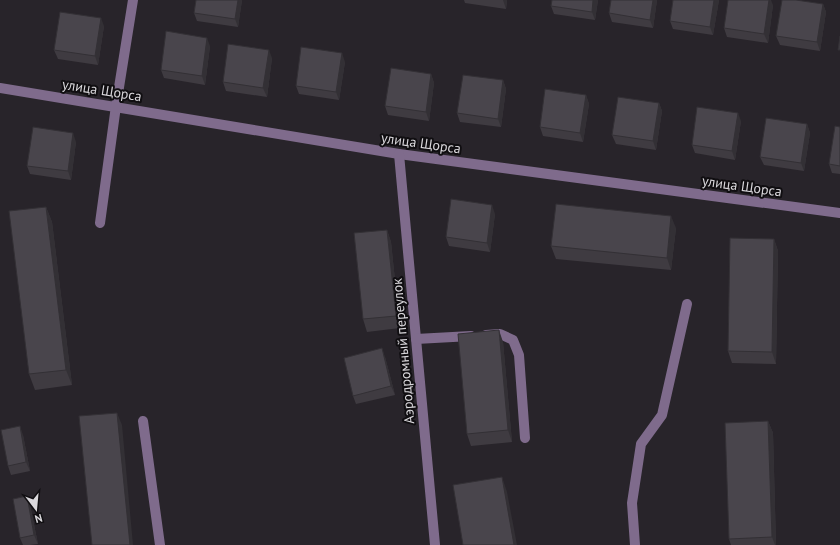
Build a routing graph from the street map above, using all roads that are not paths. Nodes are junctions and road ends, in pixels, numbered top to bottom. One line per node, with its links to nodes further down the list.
1 (133, 0): 3 (street)
2 (0, 88): 3 (street, улица Щорса)
3 (116, 106): 4 (street, улица Щорса); 6 (street)
4 (399, 154): 5 (street, улица Щорса); 8 (street, Аэродромный переулок)
5 (840, 213)
6 (100, 223)
7 (687, 304): 13 (street)
8 (416, 339): 10 (street); 12 (street, Аэродромный переулок)
9 (143, 421): 11 (street)
10 (525, 438)
11 (160, 545)
12 (435, 545)
13 (635, 545)

